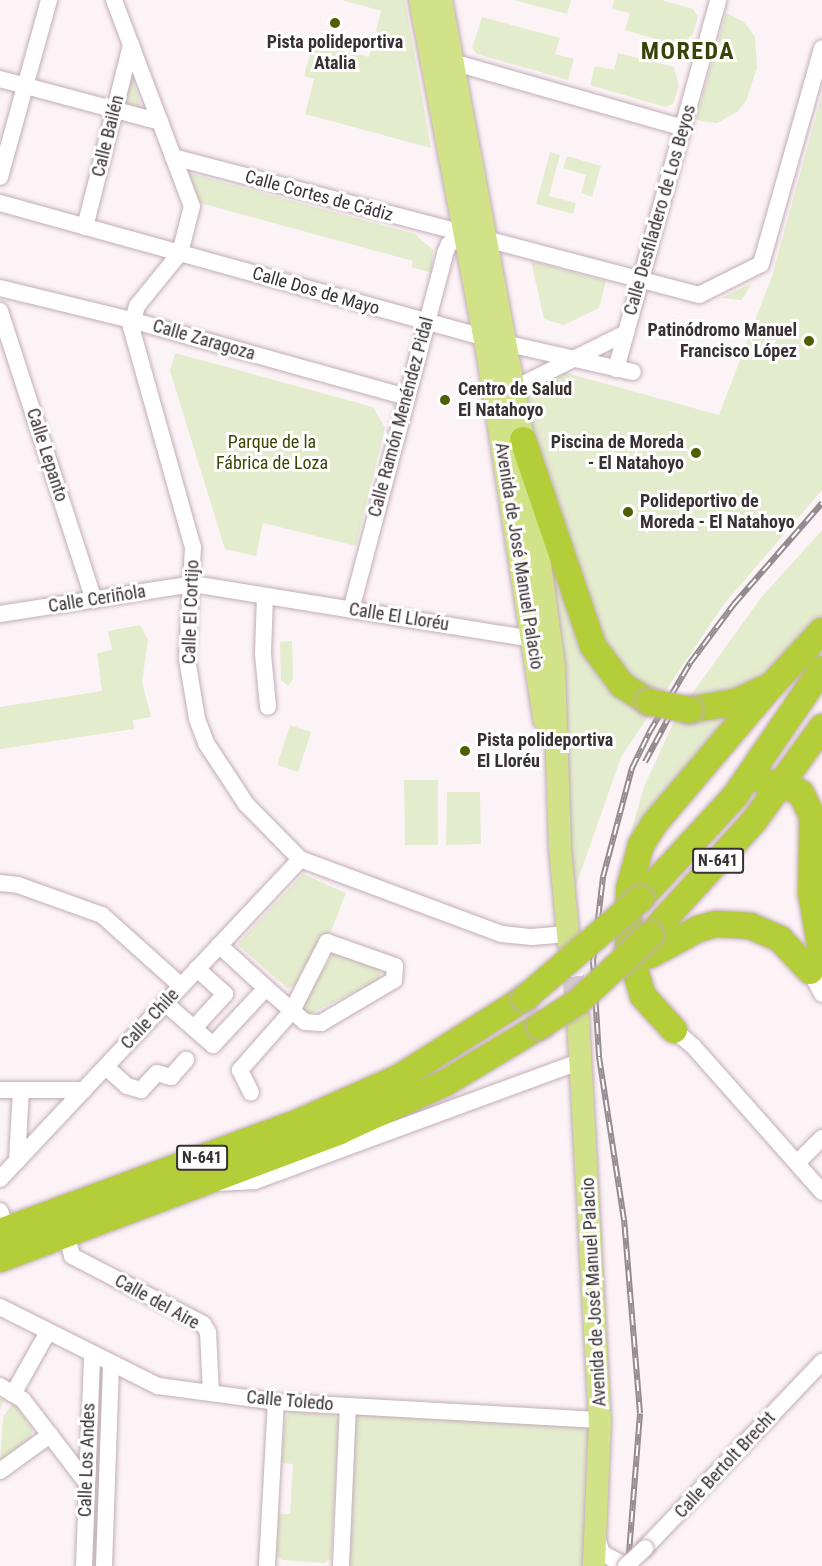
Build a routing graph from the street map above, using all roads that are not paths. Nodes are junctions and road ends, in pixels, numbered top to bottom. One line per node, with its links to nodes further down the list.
1 (50, 0): 11 (street)
2 (114, 0): 6 (street)
3 (420, 0): 8 (main road, Avenida de José Manuel Palacio)
4 (441, 0): 9 (main road, Avenida de José Manuel Palacio)
5 (713, 1): 14 (street, Calle Desfiladero de Los Beyos)
6 (131, 45): 12 (street, Calle Bailén); 13 (street)
7 (822, 48): 21 (street, Calle Cortes de Cádiz)
8 (430, 51): 9 (street); 19 (main road, Avenida de José Manuel Palacio)
9 (452, 64): 14 (street); 19 (main road, Avenida de José Manuel Palacio)
10 (0, 79): 11 (street)
11 (26, 86): 12 (street); 16 (street)
12 (114, 110): 13 (street); 18 (street, Calle Bailén)
13 (160, 122): 15 (street)
14 (683, 128): 21 (street, Calle Desfiladero de Los Beyos)
15 (173, 157): 19 (street, Calle Cortes de Cádiz); 20 (street)
16 (0, 177)
17 (0, 204): 18 (street, Calle Dos de Mayo)
18 (85, 227): 20 (street, Calle Dos de Mayo)
19 (475, 236): 21 (street, Calle Cortes de Cádiz); 25 (street, Calle Ramón Menéndez Pidal); 27 (main road, Avenida de José Manuel Palacio)
20 (180, 253): 24 (street); 25 (street, Calle Dos de Mayo)
21 (641, 280): 26 (street, Calle Desfiladero de Los Beyos)
22 (0, 288): 24 (street, Calle Zaragoza)
23 (0, 311): 34 (street, Calle Lepanto)
24 (131, 320): 30 (street, Calle Zaragoza); 32 (street, Calle El Cortijo)
25 (426, 322): 27 (street, Calle Dos de Mayo); 30 (street, Calle Ramón Menéndez Pidal)
26 (626, 333): 28 (street, Calle Desfiladero de Los Beyos); 28 (street, Calle Dos de Mayo)
27 (494, 341): 28 (street, Calle Dos de Mayo); 29 (main road, Avenida de José Manuel Palacio); 38 (main road, Avenida de José Manuel Palacio)
28 (568, 360): 29 (street, Calle Desfiladero de Los Beyos)
29 (513, 389): 31 (main road, Avenida de José Manuel Palacio)
30 (406, 397): 35 (street, Calle Ramón Menéndez Pidal)
31 (523, 440): 40 (highway, bridge); 45 (main road, Avenida de José Manuel Palacio)
32 (193, 584): 33 (street, Calle El Lloréu); 34 (street, Calle Ceriñola); 46 (street, Calle El Cortijo)
33 (265, 596): 35 (street, Calle El Lloréu); 41 (street)
34 (94, 600): 36 (street, Calle Ceriñola)
35 (351, 610): 38 (street, Calle El Lloréu)
36 (0, 614)
37 (822, 631): 40 (highway)
38 (532, 639): 45 (main road, Avenida de José Manuel Palacio)
39 (822, 669): 44 (highway, N-641)
40 (772, 685): 60 (highway)
41 (268, 707)
42 (822, 727): 43 (highway, N-641)
43 (783, 784): 44 (highway); 50 (highway, N-641); 51 (highway)
44 (735, 796): 74 (highway, N-641, bridge)
45 (560, 849): 48 (main road, Avenida de José Manuel Palacio)
46 (300, 859): 48 (street, Calle El Cortijo); 49 (street, Calle Chile)
47 (0, 883): 53 (street)
48 (568, 939)
49 (219, 945): 52 (street, Calle Chile); 54 (street)
50 (650, 945): 51 (highway); 57 (highway, N-641, bridge)
51 (816, 963): 55 (street)
52 (197, 969): 53 (street, Calle Chile); 59 (street)
53 (181, 986): 56 (street, Calle Chile)
54 (266, 988): 58 (street); 59 (street)
55 (822, 994)
56 (165, 1003): 59 (street); 63 (street, Calle Chile)
57 (578, 1010): 62 (main road, Avenida de José Manuel Palacio); 72 (highway, N-641, bridge)
58 (292, 1011): 58 (street); 67 (street)
59 (194, 1028)
60 (674, 1030): 70 (street)
61 (186, 1060): 63 (street)
62 (581, 1061): 72 (street); 87 (main road, Avenida de José Manuel Palacio)
63 (106, 1067): 66 (street, Calle Chile)
64 (0, 1090): 65 (street)
65 (21, 1090): 66 (street); 69 (street)
66 (84, 1090): 69 (street, Calle Chile)
67 (251, 1093)
68 (822, 1138): 70 (street)
69 (17, 1161): 71 (street, Calle Chile)
70 (798, 1162): 73 (street)
71 (0, 1179)
72 (200, 1180): 75 (highway, N-641)
73 (822, 1192)
74 (2, 1228): 76 (street)
75 (66, 1233): 76 (highway, N-641); 84 (street, Calle del Aire)
76 (34, 1246): 77 (highway, N-641)
77 (0, 1259)
78 (0, 1307): 79 (street, Calle Toledo)
79 (48, 1332): 80 (street, Calle Toledo); 83 (street)
80 (92, 1355): 82 (street, Calle Toledo); 90 (street, Calle Los Andes)
81 (822, 1362): 97 (street, Calle Bertolt Brecht, bridge)
82 (111, 1363): 84 (street, Calle Toledo); 93 (street, Calle Los Andes)
83 (7, 1390): 88 (street)
84 (211, 1393): 85 (street, Calle Toledo)
85 (276, 1402): 86 (street, Calle Toledo); 94 (street)
86 (348, 1406): 87 (street, Calle Toledo); 95 (street)
87 (600, 1420): 91 (main road, Avenida de José Manuel Palacio)
88 (50, 1435): 89 (street); 90 (street)
89 (0, 1471)
90 (86, 1482): 92 (street, Calle Los Andes)
91 (597, 1538): 96 (main road, Avenida de José Manuel Palacio); 97 (street, Calle Bertolt Brecht)
92 (84, 1566)
93 (104, 1566)
94 (267, 1566)
95 (341, 1566)
96 (594, 1566)
97 (625, 1566)

